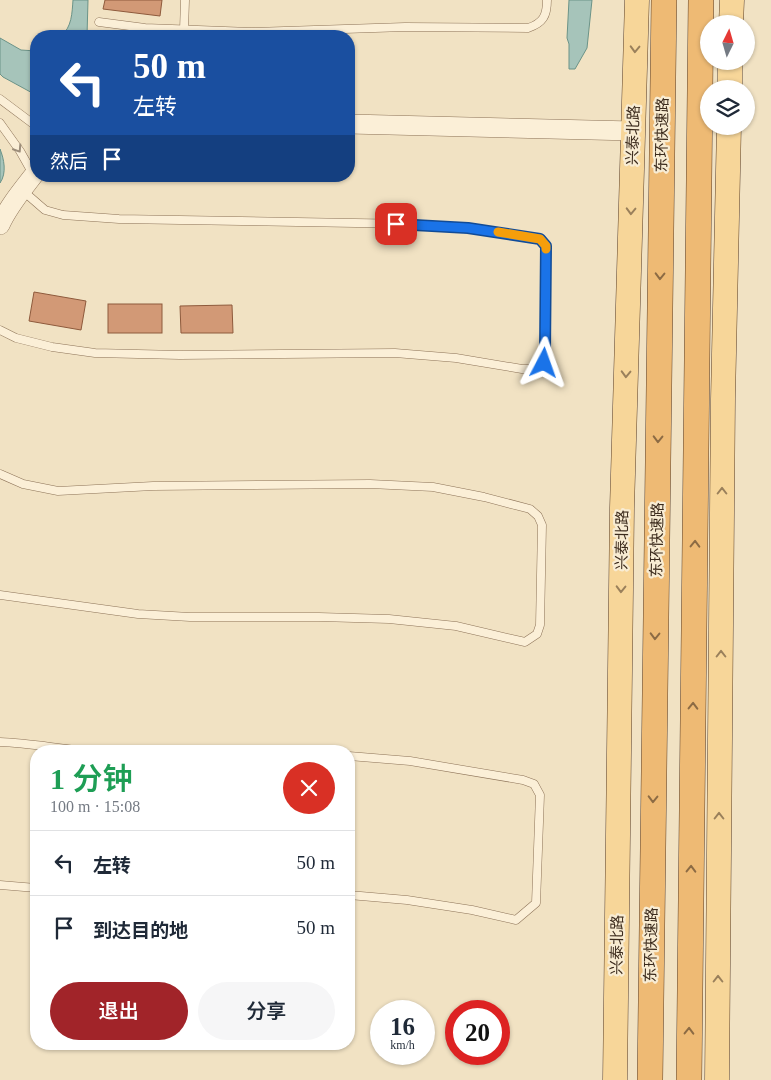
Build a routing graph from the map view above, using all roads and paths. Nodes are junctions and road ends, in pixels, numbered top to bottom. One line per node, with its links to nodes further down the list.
1 (185, 0): 9 (lane)
2 (547, 0): 10 (lane)
3 (637, 0): 15 (main road, 兴泰北路, one-way to 15)
4 (664, 0): 31 (highway, 东环快速路, one-way to 31)
5 (701, 0): 32 (highway, one-way to 5)
6 (732, 0): 7 (main road)
7 (731, 15)
8 (99, 22): 9 (lane)
9 (184, 30)
10 (339, 30)
11 (0, 99): 12 (lane)
12 (30, 122)
13 (0, 123): 17 (lane, one-way to 17)
14 (355, 124): 15 (street)
15 (633, 131): 30 (main road, 兴泰北路, one-way to 30)
16 (729, 135): 33 (main road, one-way to 16)
17 (30, 176)
18 (30, 180): 20 (street)
19 (32, 182): 21 (lane)
20 (0, 225)
21 (0, 330)
22 (0, 474): 23 (lane)
23 (0, 595)
24 (0, 742): 25 (lane)
25 (34, 745)
26 (355, 757): 29 (lane)
27 (0, 885): 28 (lane)
28 (30, 888)
29 (355, 896)
30 (615, 1080)
31 (650, 1080)
32 (689, 1080)
33 (717, 1080)

